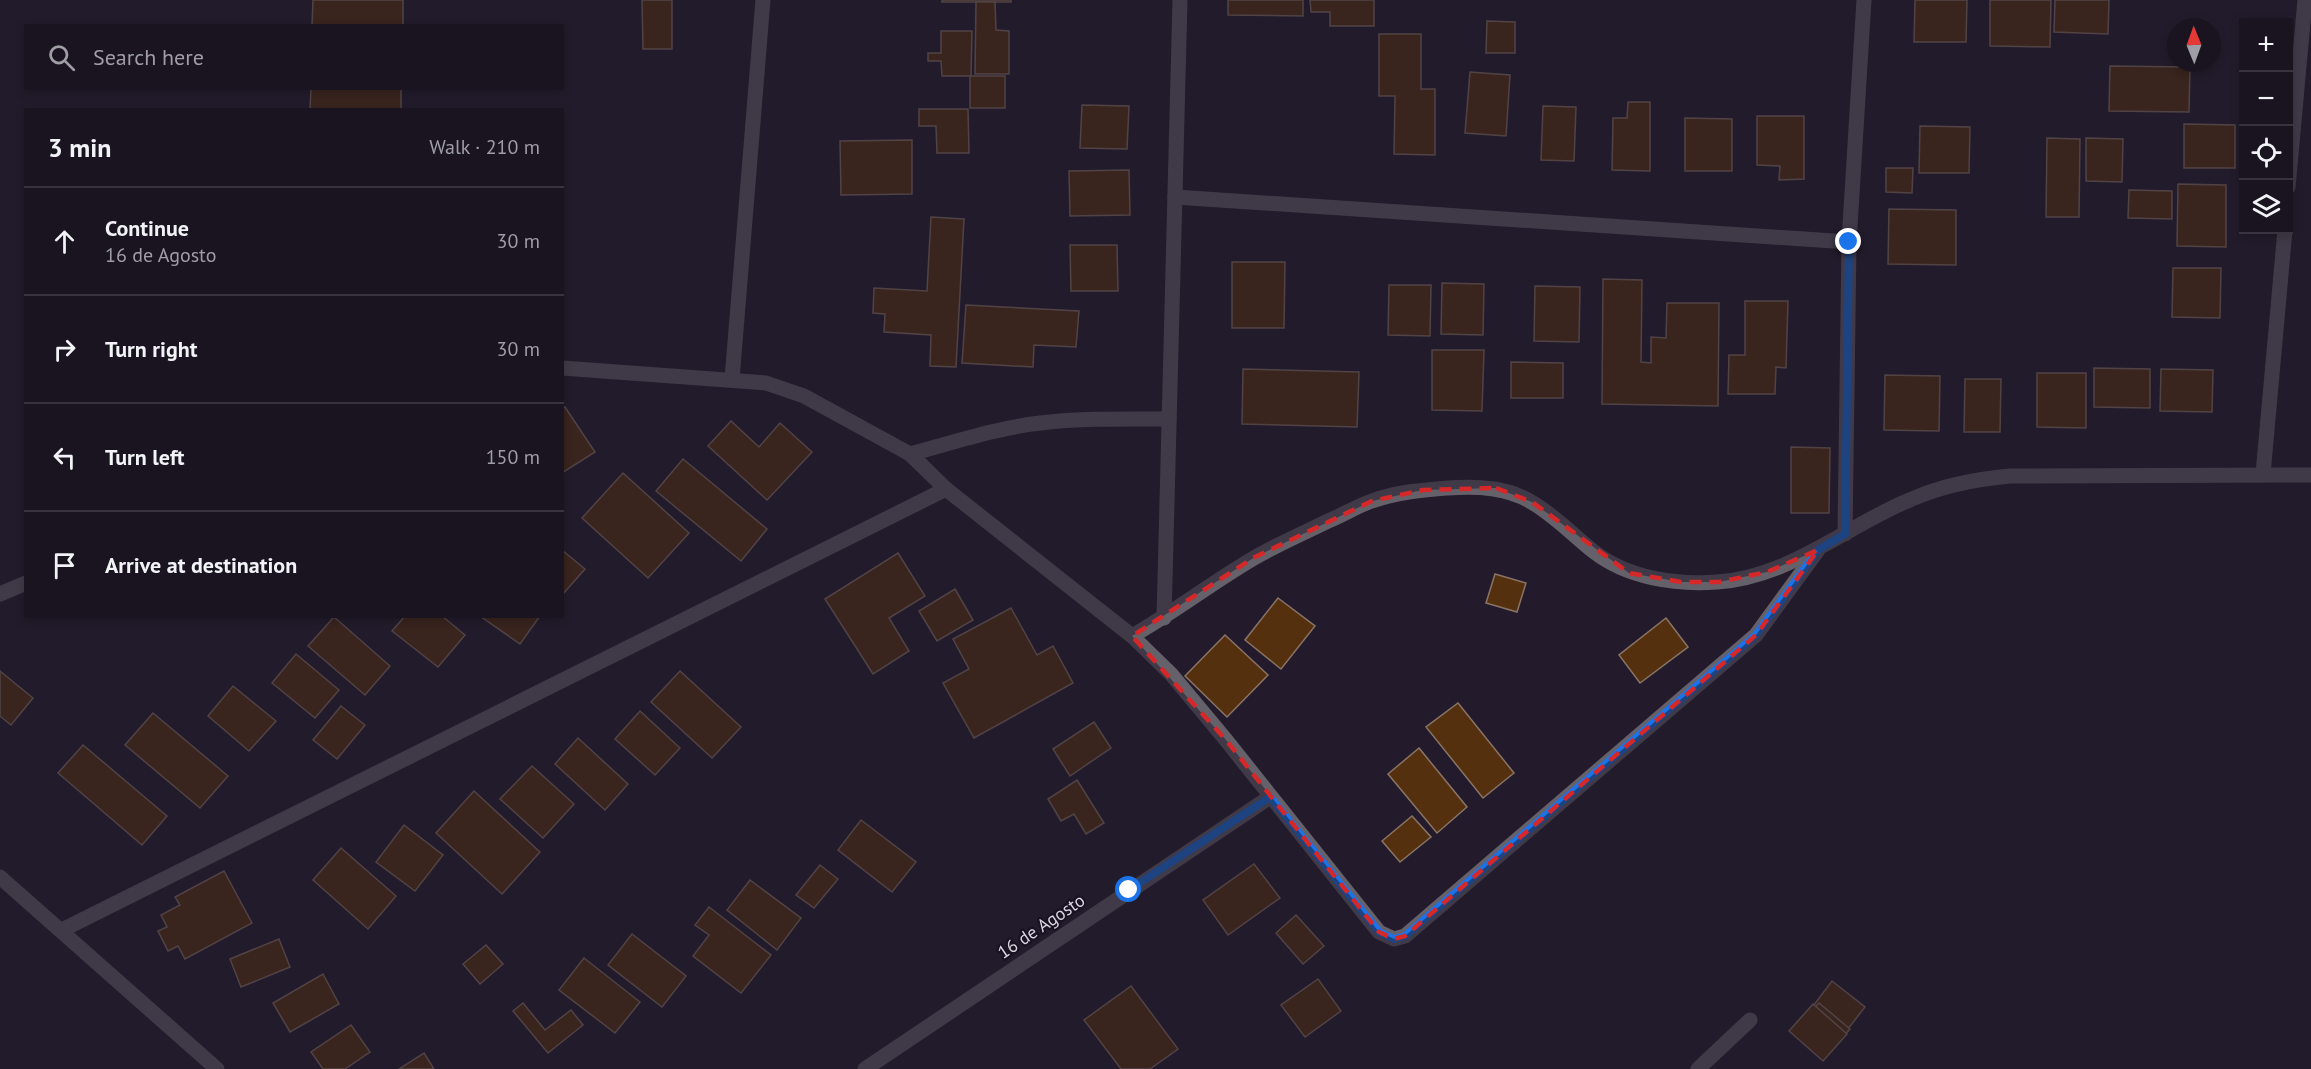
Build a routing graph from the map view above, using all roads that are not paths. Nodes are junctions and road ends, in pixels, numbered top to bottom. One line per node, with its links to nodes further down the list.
1 (763, 0): 10 (street)
2 (1180, 0): 6 (street)
3 (1864, 0): 8 (street)
4 (2305, 0): 5 (street)
5 (2290, 180)
6 (1175, 197): 8 (street); 11 (street)
7 (2285, 234): 13 (street)
8 (1849, 242): 16 (street)
9 (564, 368): 10 (street)
10 (732, 379): 12 (street)
11 (1169, 419): 12 (street); 20 (street)
12 (910, 454): 15 (street)
13 (2263, 474): 14 (street); 16 (street)
14 (2311, 475)
15 (946, 489): 21 (street); 24 (street)
16 (1845, 534): 17 (street)
17 (1818, 550): 20 (street); 22 (street)
18 (24, 584): 19 (street)
19 (0, 594)
20 (1164, 618): 21 (street)
21 (1132, 636): 22 (street)
22 (1270, 797): 27 (street, 16 de Agosto)
23 (0, 877): 24 (street)
24 (62, 930): 26 (street)
25 (1750, 1020): 28 (street)
26 (212, 1068)
27 (865, 1069)
28 (1698, 1069)

